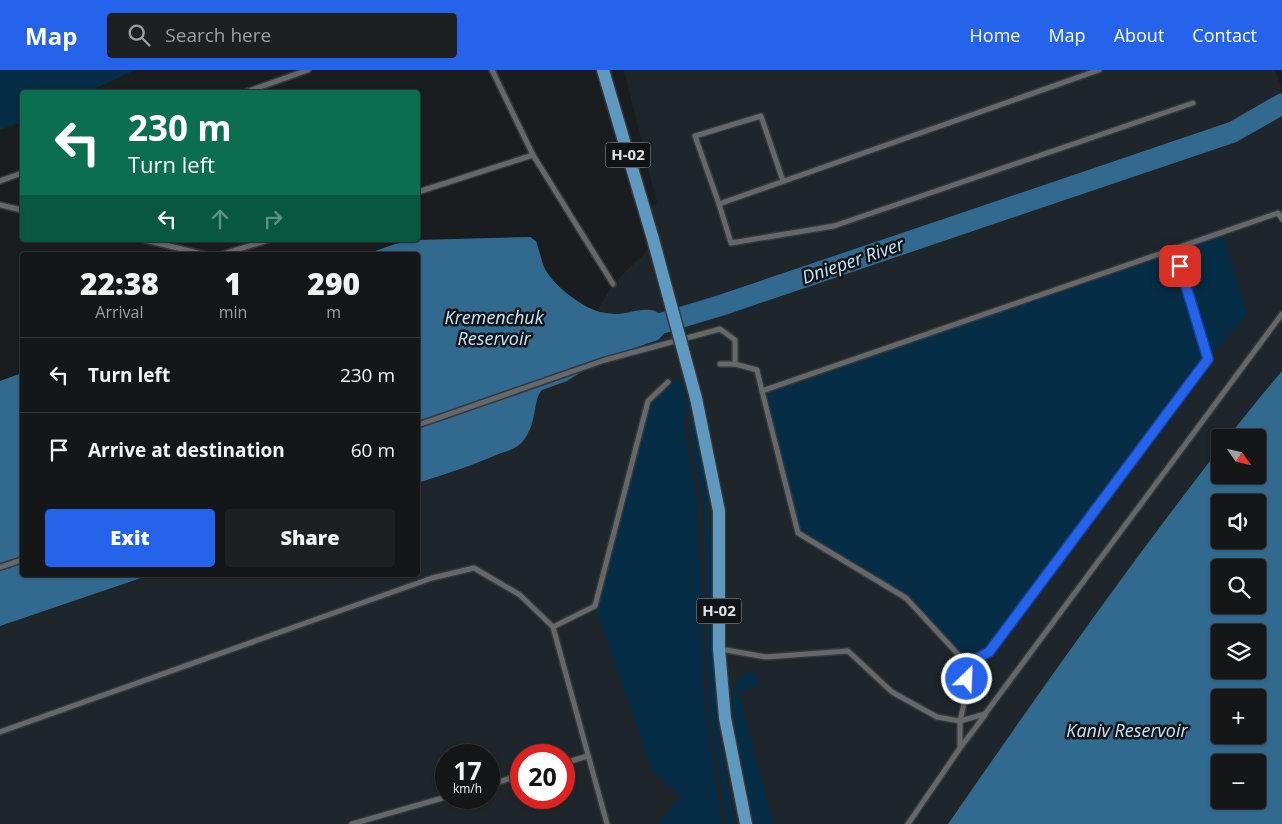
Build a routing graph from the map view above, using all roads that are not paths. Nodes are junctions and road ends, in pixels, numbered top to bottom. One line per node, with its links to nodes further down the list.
1 (308, 70): 5 (lane)
2 (492, 70): 7 (lane)
3 (603, 70): 31 (main road, Н-02, bridge)
4 (1100, 70): 10 (lane)
5 (252, 90)
6 (1193, 103): 12 (lane)
7 (533, 155): 11 (lane); 21 (lane)
8 (20, 174): 9 (lane)
9 (0, 181)
10 (783, 181): 12 (lane); 12 (lane)
11 (420, 191)
12 (718, 204)
13 (0, 205): 14 (lane)
14 (20, 210)
15 (1282, 219): 18 (lane)
16 (153, 242): 19 (lane)
17 (262, 242): 20 (lane)
18 (1175, 248): 26 (lane); 32 (lane)
19 (194, 252)
20 (230, 252)
21 (613, 284)
22 (1282, 314): 33 (lane)
23 (720, 364): 24 (lane)
24 (735, 364): 26 (lane); 27 (lane)
25 (668, 382): 30 (lane)
26 (762, 391): 32 (lane)
27 (420, 424)
28 (20, 561): 29 (lane)
29 (0, 567)
30 (553, 627): 35 (lane); 37 (lane)
31 (719, 649): 34 (lane); 42 (main road, Н-02)
32 (967, 664): 34 (lane)
33 (985, 714): 34 (lane); 36 (lane)
34 (960, 721): 36 (lane)
35 (0, 732)
36 (960, 748): 43 (lane)
37 (588, 756): 38 (lane); 41 (lane)
38 (575, 760)
39 (435, 800): 40 (lane)
40 (352, 824)
41 (607, 824)
42 (746, 824)
43 (908, 824)

